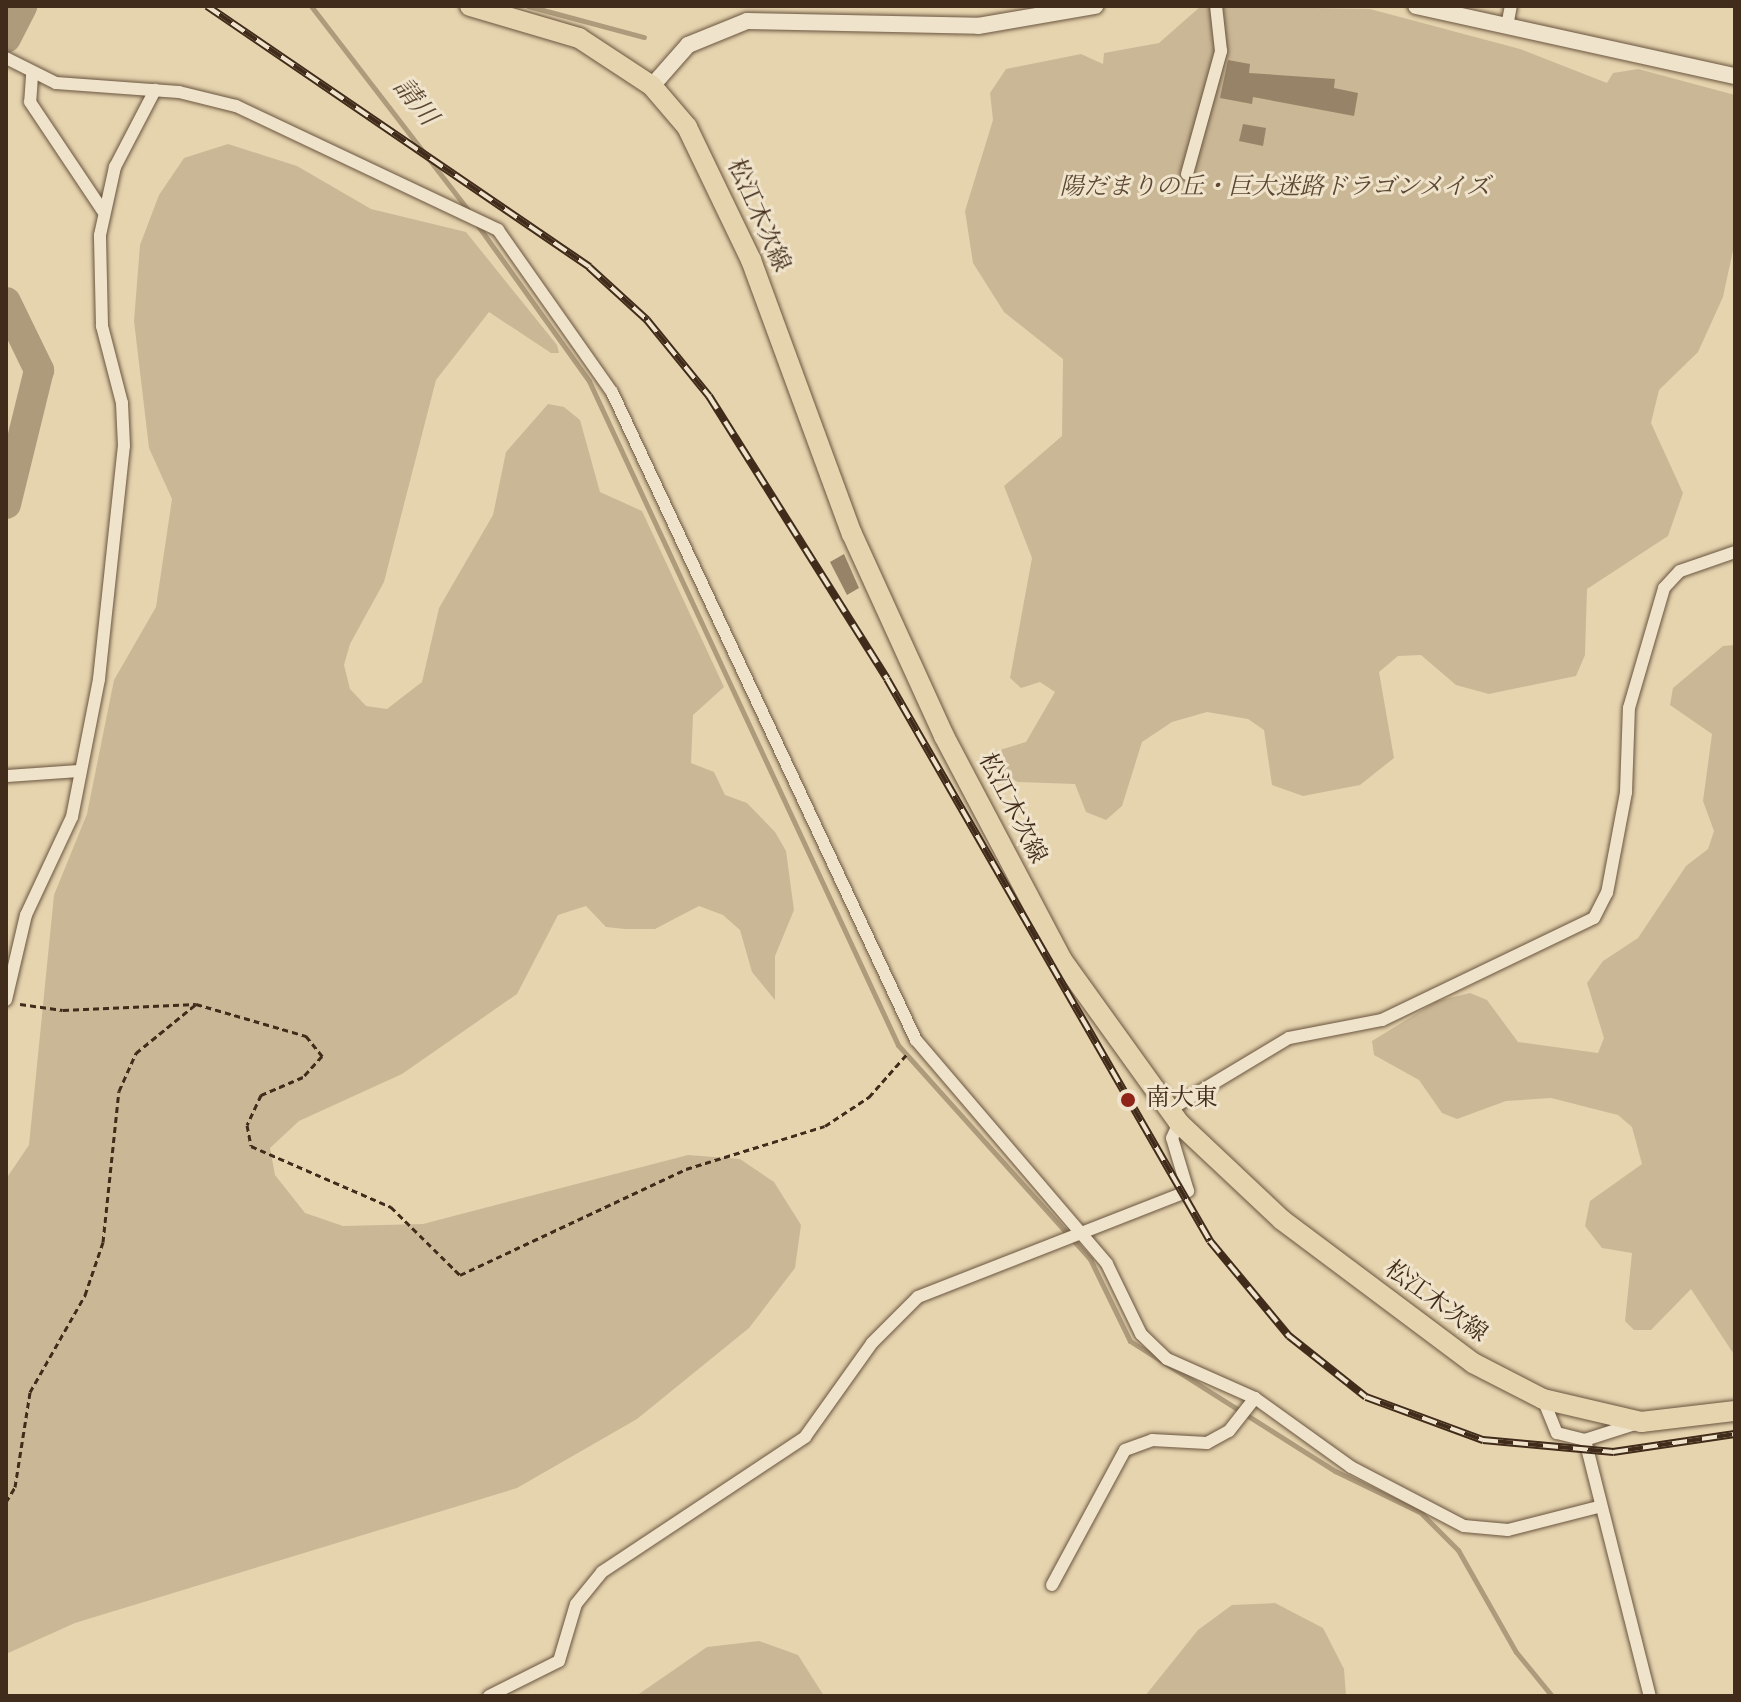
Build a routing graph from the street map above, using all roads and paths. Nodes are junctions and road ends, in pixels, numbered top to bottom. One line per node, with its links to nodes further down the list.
1 (470, 6): 10 (main road, 松江木次線)
2 (1095, 6): 10 (street)
3 (1216, 6): 12 (street)
4 (1416, 6): 6 (street)
5 (1511, 6): 6 (street)
6 (1507, 26): 9 (street)
7 (6, 58): 8 (street)
8 (32, 76): 11 (street); 13 (street)
9 (1735, 76)
10 (652, 86): 20 (main road, 松江木次線)
11 (155, 90): 13 (street); 19 (street)
12 (1187, 174)
13 (103, 211): 15 (street)
14 (1735, 552): 20 (street)
15 (80, 771): 16 (street); 17 (street)
16 (6, 776)
17 (6, 1000): 18 (path)
18 (196, 1004): 19 (path); 27 (path)
19 (916, 1040): 21 (street)
20 (1174, 1117): 21 (street); 22 (main road, 松江木次線)
21 (1074, 1237): 23 (street); 30 (street)
22 (1543, 1399): 25 (main road, 松江木次線); 26 (street)
23 (1250, 1406): 28 (street); 29 (street)
24 (1735, 1411): 25 (main road, 松江木次線)
25 (1641, 1422): 26 (street)
26 (1585, 1440): 28 (street)
27 (6, 1502)
28 (1598, 1507): 31 (street)
29 (1052, 1585)
30 (489, 1696)
31 (1650, 1696)

